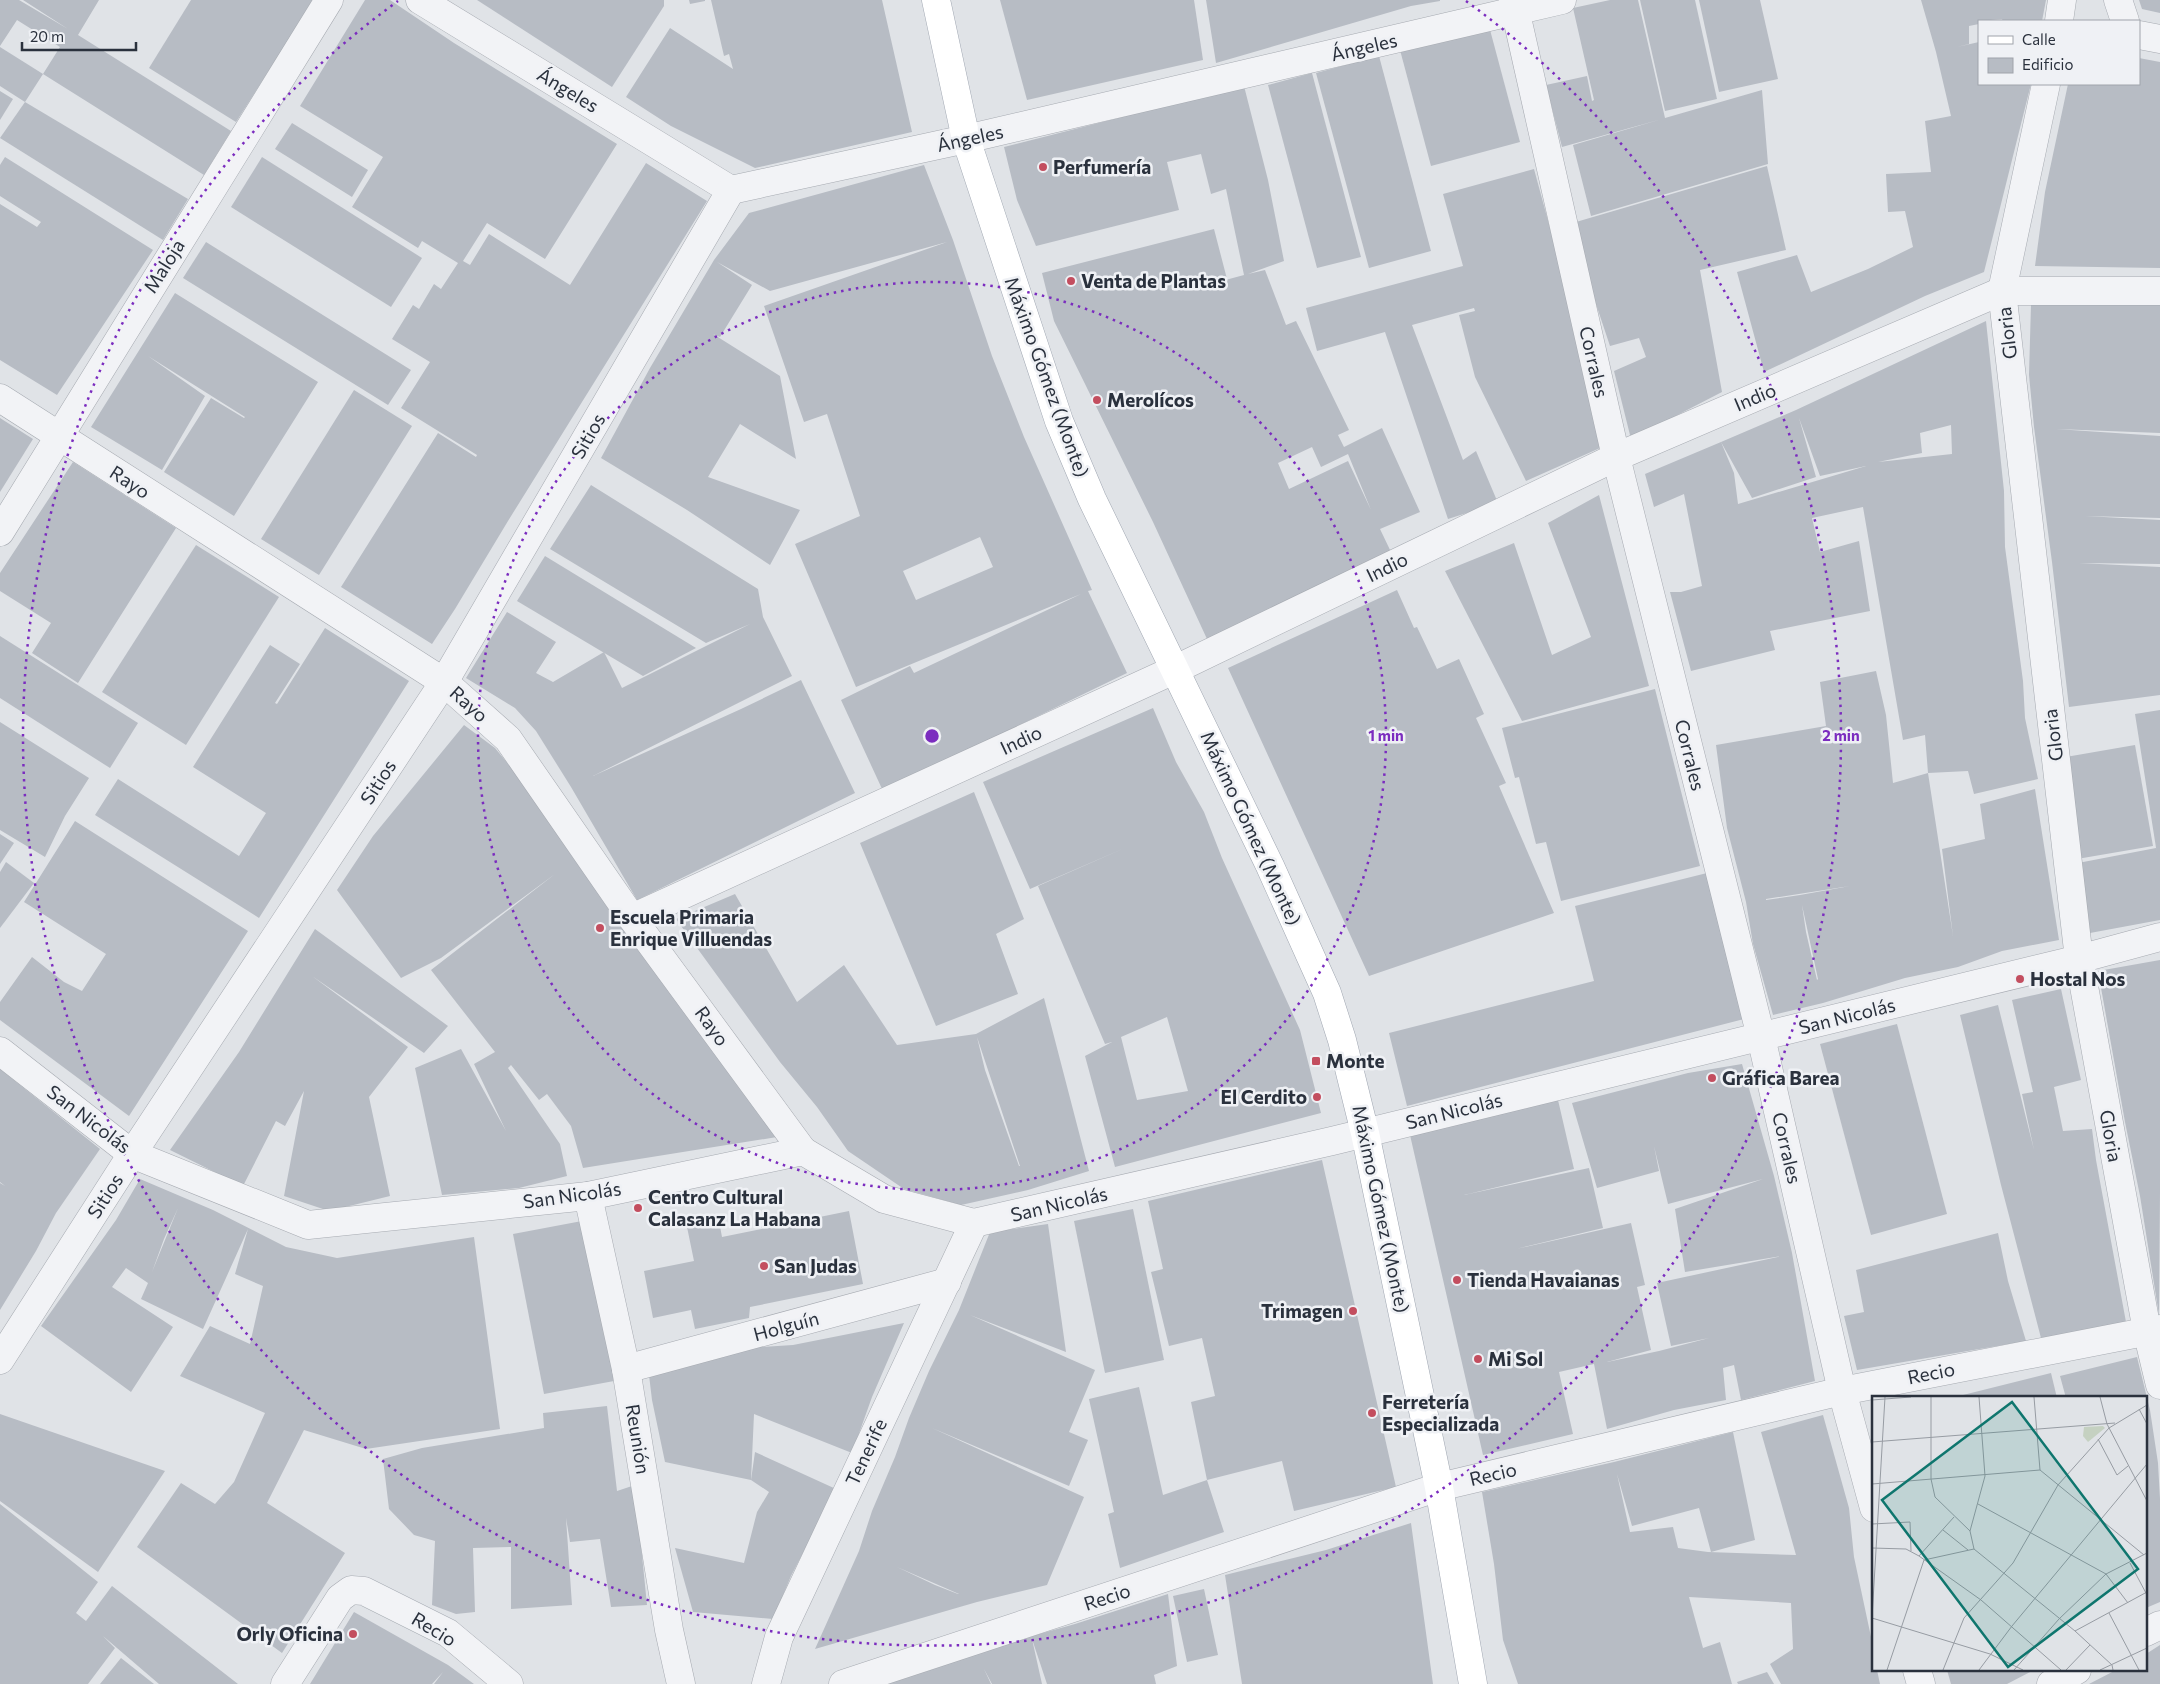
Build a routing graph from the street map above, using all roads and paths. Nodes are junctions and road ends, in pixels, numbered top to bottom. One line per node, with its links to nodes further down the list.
1 (329, 0): 18 (street, Maloja)
2 (420, 0): 14 (street, Ángeles)
3 (936, 0): 13 (main road, Máximo Gómez (Monte))
4 (1562, 0): 7 (street, Ángeles)
5 (2062, 0): 8 (street)
6 (2118, 0): 9 (street)
7 (1514, 6): 13 (street, Ángeles); 19 (street, Corrales)
8 (2060, 20)
9 (2125, 20)
10 (2140, 35): 11 (street)
11 (2160, 39)
12 (2046, 85): 15 (street, Gloria)
13 (966, 139): 14 (street, Ángeles); 21 (main road, Máximo Gómez (Monte))
14 (732, 190): 22 (street, Sitios)
15 (2002, 291): 16 (street, Indio); 19 (street, Indio); 25 (street, Gloria)
16 (2160, 292)
17 (0, 398): 18 (street, Rayo)
18 (58, 436): 20 (street, Maloja); 22 (street, Rayo)
19 (1616, 457): 21 (street, Indio); 26 (street, Corrales)
20 (0, 532)
21 (1176, 669): 23 (street, Indio); 28 (main road, Máximo Gómez (Monte))
22 (444, 682): 23 (street, Rayo); 30 (street, Sitios)
23 (632, 918): 29 (street, Rayo)
24 (2160, 937): 25 (street, San Nicolás)
25 (2078, 959): 26 (street, San Nicolás); 34 (street, Gloria)
26 (1761, 1037): 28 (street, San Nicolás); 38 (street, Corrales)
27 (0, 1051): 30 (street, San Nicolás)
28 (1365, 1133): 32 (street, San Nicolás); 39 (main road, Máximo Gómez (Monte))
29 (803, 1152): 31 (street, San Nicolás); 32 (street, San Nicolás)
30 (132, 1154): 31 (street, San Nicolás); 35 (street, Sitios)
31 (588, 1196): 36 (street, Reunión)
32 (974, 1223): 33 (street, Tenerife)
33 (946, 1282): 36 (street, Holguín); 47 (street, Tenerife)
34 (2153, 1330): 37 (street, Gloria); 38 (street, Recio)
35 (0, 1360)
36 (626, 1369): 46 (street, Reunión)
37 (2160, 1385)
38 (1842, 1391): 39 (street, Recio); 40 (street, Corrales)
39 (1438, 1488): 48 (street, Recio); 49 (main road, Máximo Gómez (Monte))
40 (1872, 1501)
41 (2160, 1625): 42 (street)
42 (2148, 1631)
43 (2073, 1672): 50 (street)
44 (285, 1684): 45 (street, Recio)
45 (509, 1684)
46 (681, 1684)
47 (766, 1684)
48 (843, 1684)
49 (1473, 1684)
50 (2052, 1684)

